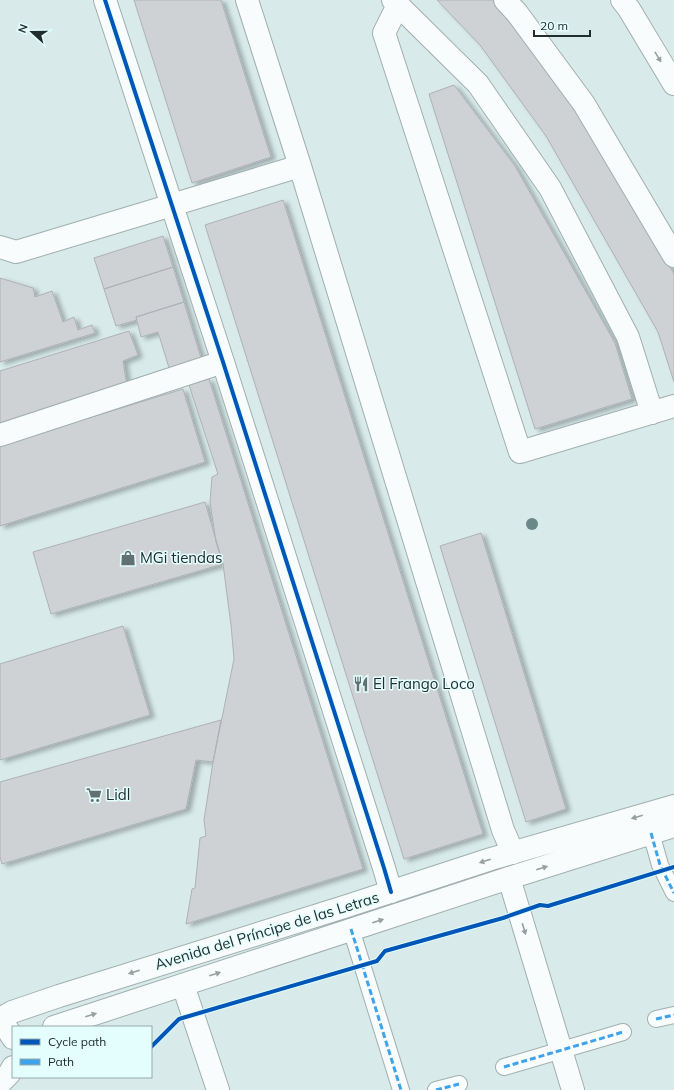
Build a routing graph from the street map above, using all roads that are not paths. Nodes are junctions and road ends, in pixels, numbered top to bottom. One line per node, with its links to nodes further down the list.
1 (105, 0): 8 (street)
2 (247, 0): 7 (street)
3 (505, 0): 10 (street)
4 (622, 0): 6 (street, one-way to 6)
5 (395, 3): 13 (street); 13 (street)
6 (674, 84)
7 (300, 166): 8 (street); 18 (street)
8 (172, 205): 9 (street); 11 (street)
9 (0, 247)
10 (674, 256)
11 (223, 362): 14 (street); 20 (street)
12 (674, 406): 13 (street)
13 (652, 413)
14 (0, 435)
15 (674, 806): 18 (street, Avenida del Príncipe de las Letras, one-way to 18)
16 (674, 826): 17 (street, Avenida del Príncipe de las Letras)
17 (651, 833): 19 (street, Avenida del Príncipe de las Letras, one-way to 17); 21 (street)
18 (513, 853): 20 (street, Avenida del Príncipe de las Letras, one-way to 20)
19 (509, 878): 22 (street, Avenida del Príncipe de las Letras, one-way to 19); 30 (street, one-way to 30)
20 (390, 892): 26 (street, Avenida del Príncipe de las Letras, one-way to 26)
21 (674, 894)
22 (351, 929): 23 (street, Avenida del Príncipe de las Letras, one-way to 22); 34 (street)
23 (183, 985): 27 (street, Avenida del Príncipe de las Letras, one-way to 23); 33 (street)
24 (674, 1015): 25 (street)
25 (656, 1019)
26 (0, 1020): 29 (street)
27 (57, 1026)
28 (623, 1032): 30 (street)
29 (12, 1036)
30 (561, 1050): 31 (street); 36 (street)
31 (504, 1067)
32 (459, 1084): 35 (street)
33 (218, 1090)
34 (401, 1090)
35 (436, 1090)
36 (573, 1090)

